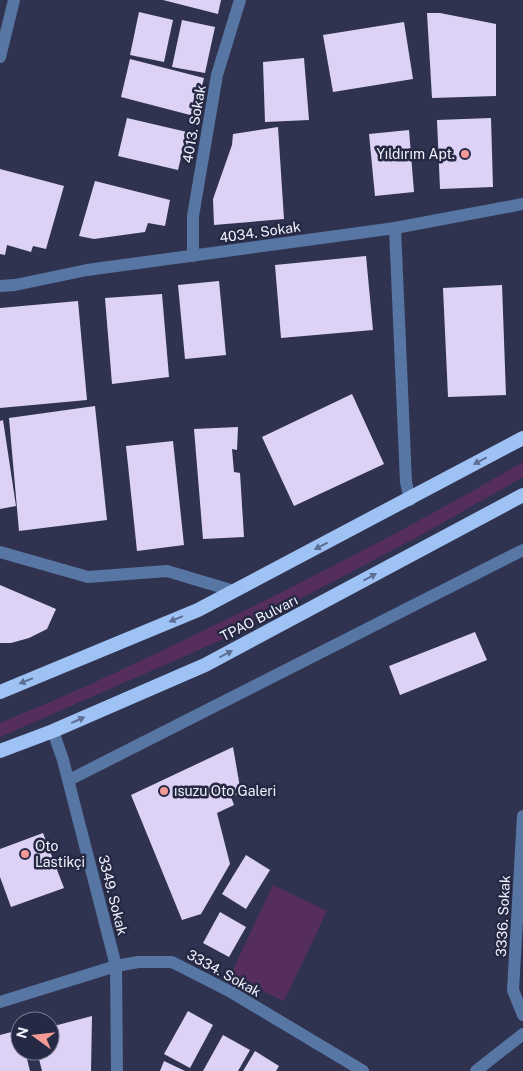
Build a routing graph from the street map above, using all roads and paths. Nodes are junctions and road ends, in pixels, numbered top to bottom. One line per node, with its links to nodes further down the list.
1 (14, 0): 3 (street)
2 (240, 0): 6 (street, 4013. Sokak)
3 (0, 57)
4 (523, 204): 5 (street, 4034. Sokak)
5 (395, 228): 6 (street, 4034. Sokak); 10 (street)
6 (193, 256): 7 (street, 4034. Sokak)
7 (0, 286)
8 (523, 438): 10 (highway, one-way to 10)
9 (523, 495): 15 (highway, TPAO Bulvarı, one-way to 9)
10 (410, 500): 13 (highway, one-way to 13)
11 (523, 550): 17 (street)
12 (0, 552): 13 (street)
13 (234, 591): 14 (highway, one-way to 14)
14 (0, 692)
15 (53, 731): 16 (highway, TPAO Bulvarı); 17 (street, 3349. Sokak)
16 (0, 751)
17 (69, 780): 19 (street, 3349. Sokak)
18 (523, 816): 21 (street, 3336. Sokak)
19 (116, 966): 20 (street, 3334. Sokak); 23 (street, 3349. Sokak); 24 (street, 3334. Sokak)
20 (0, 1002)
21 (523, 1016)
22 (523, 1034): 25 (street)
23 (117, 1071)
24 (362, 1071)
25 (476, 1071)

